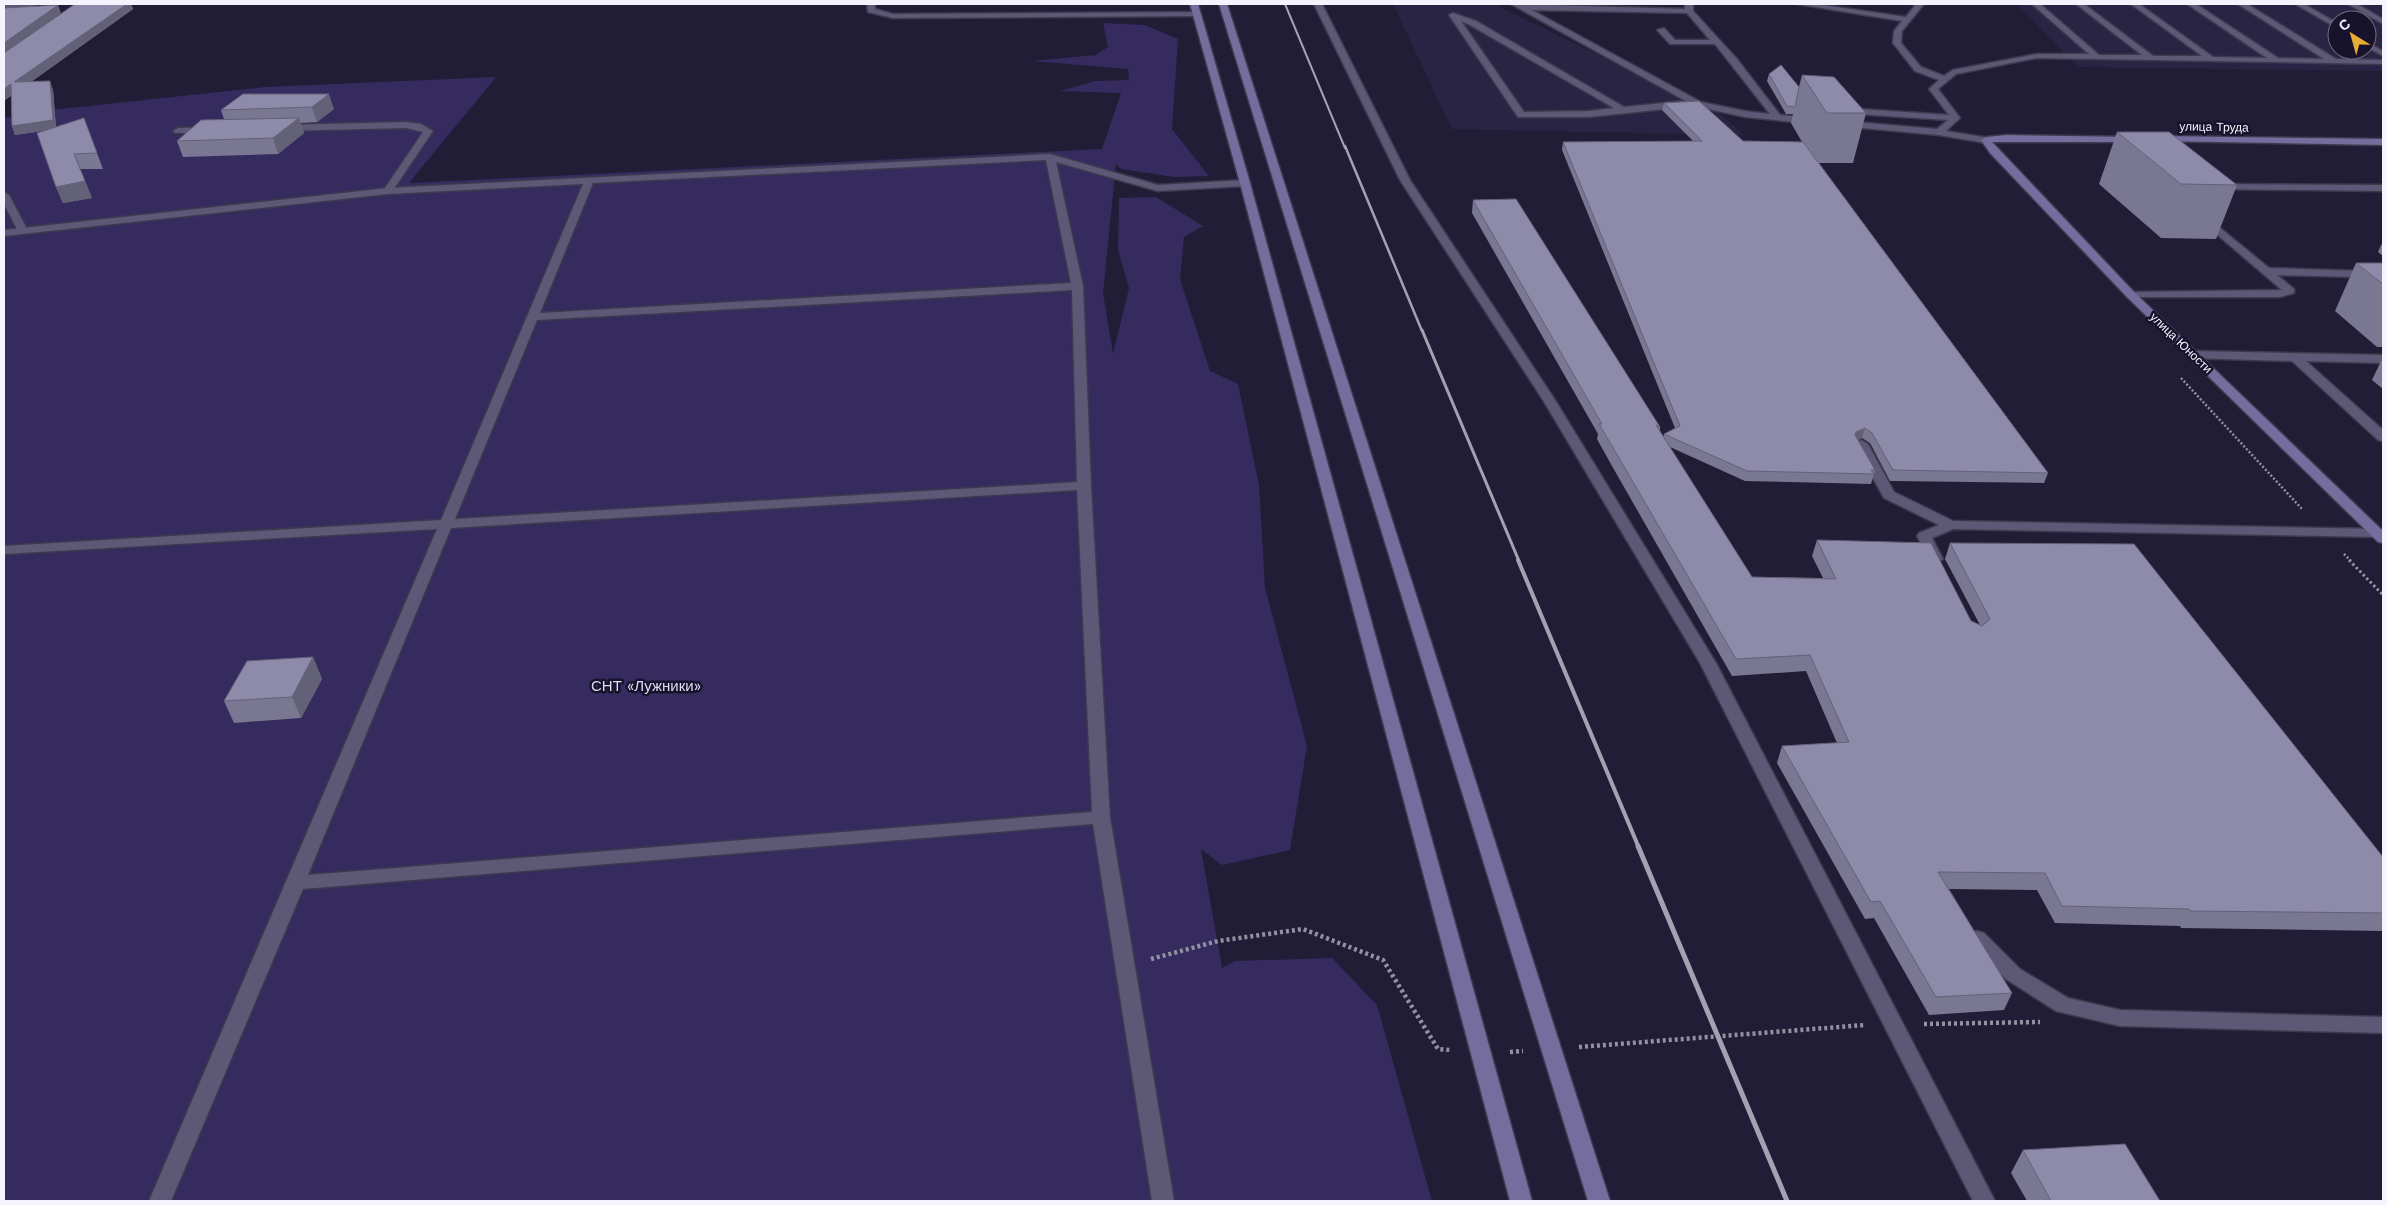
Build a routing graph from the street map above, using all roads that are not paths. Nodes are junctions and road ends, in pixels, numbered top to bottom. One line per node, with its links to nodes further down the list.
1 (34, 4): 14 (street)
2 (871, 4): 17 (street)
3 (1223, 4): 76 (main road)
4 (1318, 4): 77 (street)
5 (1801, 4): 18 (street)
6 (1920, 4): 18 (street)
7 (2036, 4): 23 (street)
8 (2080, 4): 24 (street)
9 (2135, 4): 25 (street)
10 (2191, 4): 26 (street)
11 (2242, 4): 27 (street)
12 (2299, 4): 19 (street)
13 (2352, 4): 20 (street)
14 (4, 6)
15 (1518, 6): 16 (street); 30 (street)
16 (1689, 7): 22 (street)
17 (1196, 9): 45 (main road)
18 (1907, 19): 29 (street)
19 (2327, 20)
20 (2383, 22)
21 (1661, 30): 22 (street)
22 (1717, 42): 34 (street)
23 (2096, 56): 24 (street); 29 (street)
24 (2151, 58): 25 (street)
25 (2211, 59): 26 (street)
26 (2276, 60): 27 (street)
27 (2335, 62): 28 (street)
28 (2383, 62)
29 (1945, 79): 35 (street)
30 (1698, 104): 31 (street); 34 (street)
31 (1621, 109): 31 (street)
32 (1838, 111): 35 (street)
33 (1815, 114): 36 (street)
34 (1777, 117): 36 (street)
35 (1956, 118): 40 (street)
36 (1802, 120): 40 (street)
37 (268, 129): 48 (street)
38 (218, 130): 39 (street)
39 (178, 131)
40 (1939, 132): 41 (street)
41 (1986, 140): 42 (main road, улица Труда); 56 (main road, улица Юности)
42 (2383, 142)
43 (1050, 157): 44 (street); 45 (street); 54 (street)
44 (589, 181): 48 (street); 57 (street)
45 (1245, 183): 75 (main road)
46 (2207, 187): 47 (street)
47 (2383, 188)
48 (388, 191): 51 (street)
49 (4, 195): 51 (street)
50 (2194, 210): 53 (street)
51 (23, 231): 52 (street)
52 (4, 233)
53 (2267, 271): 55 (street); 56 (street)
54 (1077, 286): 57 (street); 63 (street)
55 (2383, 286)
56 (2131, 295): 58 (main road, улица Юности)
57 (532, 317): 64 (street)
58 (2194, 355): 59 (street); 66 (main road, улица Юности)
59 (2296, 358): 60 (street); 61 (street)
60 (2383, 359)
61 (2383, 437)
62 (1861, 444): 65 (street)
63 (1084, 486): 64 (street); 69 (street)
64 (446, 524): 67 (street); 70 (street)
65 (1951, 524): 66 (street); 68 (street)
66 (2381, 536)
67 (4, 550)
68 (1941, 570)
69 (1101, 817): 70 (street); 74 (street)
70 (296, 883): 73 (street)
71 (1977, 938): 72 (street)
72 (2383, 1025)
73 (160, 1201)
74 (1163, 1201)
75 (1521, 1201)
76 (1599, 1201)
77 (1984, 1201)

